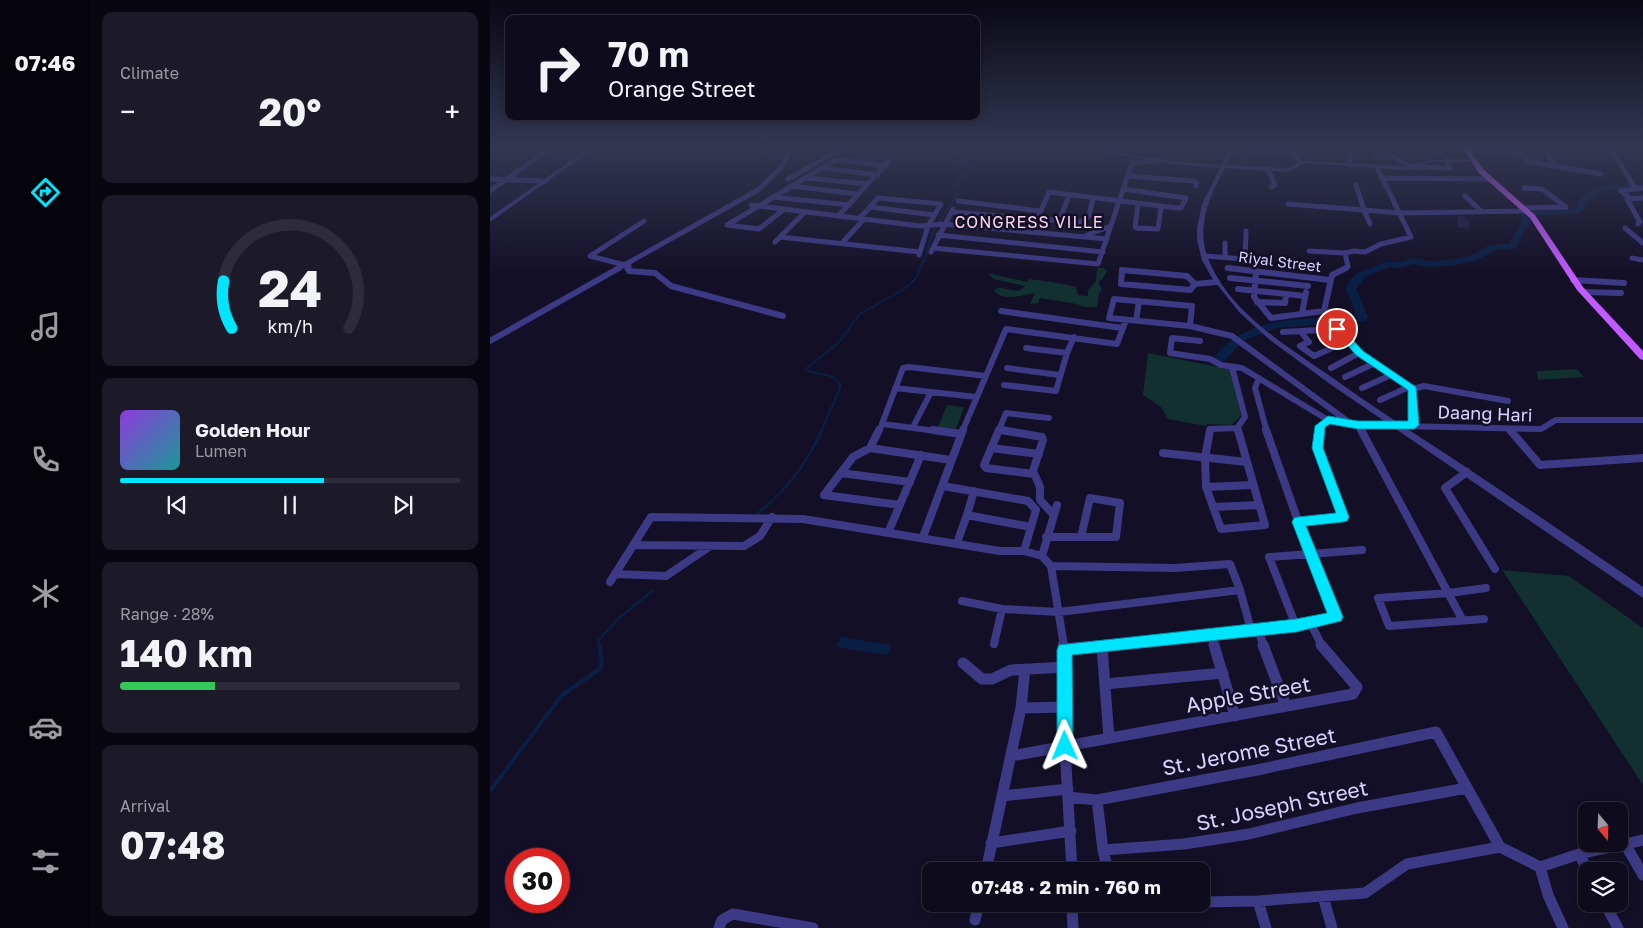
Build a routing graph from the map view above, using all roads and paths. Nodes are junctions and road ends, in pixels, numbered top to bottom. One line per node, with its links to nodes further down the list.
1 (534, 189): 42 (street)
2 (754, 189): 68 (street)
3 (757, 189): 68 (street)
4 (786, 189): 18 (street)
5 (819, 189): 15 (street)
6 (863, 189): 15 (street)
7 (1123, 189): 22 (street)
8 (1125, 189): 29 (street)
9 (1212, 189): 64 (street)
10 (1357, 189): 31 (street)
11 (1387, 189): 37 (street)
12 (1501, 189): 32 (main road)
13 (1542, 189): 32 (street)
14 (1625, 189): 20 (street)
15 (858, 194): 26 (street)
16 (1068, 196): 19 (street); 33 (street); 44 (street)
17 (1465, 196): 35 (street)
18 (773, 197): 26 (street); 27 (street)
19 (1092, 198): 22 (street); 44 (street)
20 (1630, 198): 21 (street); 45 (street)
21 (1643, 198)
22 (1118, 200): 23 (street); 49 (street)
23 (1138, 204): 29 (street); 29 (street)
24 (1288, 204): 31 (street)
25 (751, 205): 27 (street)
26 (849, 205): 39 (street)
27 (757, 206): 30 (street); 30 (street)
28 (870, 207): 38 (street); 38 (street); 40 (street)
29 (1161, 207)
30 (783, 210): 36 (street)
31 (1364, 210): 37 (street); 46 (street)
32 (1526, 210): 35 (street); 75 (main road)
33 (1040, 211): 34 (street); 41 (street)
34 (951, 212): 41 (street); 47 (street)
35 (1482, 212): 37 (street)
36 (804, 213): 39 (street); 54 (street)
37 (1399, 213): 63 (street)
38 (934, 215): 48 (street)
39 (838, 216): 40 (street)
40 (862, 219): 48 (street); 58 (street)
41 (1036, 219): 44 (street); 52 (street)
42 (490, 220)
43 (644, 221): 68 (street)
44 (1059, 221)
45 (1640, 223)
46 (1370, 224)
47 (942, 225): 48 (street); 52 (street); 53 (street)
48 (930, 226): 58 (street)
49 (1111, 226): 55 (street); 56 (street)
50 (1625, 228): 60 (street)
51 (1246, 231): 65 (street)
52 (1032, 232): 55 (street)
53 (938, 235): 62 (street); 62 (street)
54 (780, 237): 57 (street); 58 (street)
55 (1078, 237): 56 (street)
56 (1107, 239): 62 (street)
57 (775, 242)
58 (842, 243)
59 (1225, 243): 65 (street)
60 (1643, 244)
61 (1309, 250): 63 (street)
62 (1103, 252)
63 (1345, 253): 74 (street)
64 (1204, 256): 65 (street); 76 (street)
65 (1225, 257)
66 (1632, 258): 67 (street)
67 (1643, 260)
68 (623, 264): 90 (street); 92 (street)
69 (1226, 268): 70 (street, Riyal Street)
70 (1256, 272): 72 (street, Riyal Street); 73 (street)
71 (1230, 278): 73 (street)
72 (1309, 278): 74 (street, Riyal Street); 79 (street)
73 (1255, 280): 79 (street); 81 (street)
74 (1330, 280): 89 (street)
75 (1573, 280): 77 (street); 82 (main road)
76 (1217, 282): 78 (street); 132 (street)
77 (1624, 283)
78 (1195, 284): 78 (street)
79 (1308, 286): 85 (street)
80 (1238, 289): 81 (street)
81 (1253, 290): 84 (street); 87 (street)
82 (1584, 292): 83 (street); 108 (main road)
83 (1620, 293)
84 (1286, 294): 85 (street); 87 (street)
85 (1305, 296): 91 (street)
86 (1139, 301): 93 (street); 94 (street); 95 (street)
87 (1258, 302): 91 (street)
88 (1001, 311): 96 (street)
89 (1324, 311): 91 (street); 97 (street)
90 (536, 313): 101 (street); 103 (street)
91 (1302, 314)
92 (783, 316)
93 (1126, 320): 94 (street); 96 (street)
94 (1136, 322): 95 (street)
95 (1190, 327): 130 (street)
96 (1122, 328): 102 (street)
97 (1337, 329): 98 (street); 107 (street)
98 (1317, 330): 100 (street); 100 (street)
99 (1283, 332): 100 (street)
100 (1301, 332)
101 (490, 337)
102 (1074, 337): 106 (street); 115 (street)
103 (490, 341)
104 (1200, 341): 110 (street)
105 (1026, 348): 106 (street)
106 (1067, 353): 114 (street)
107 (1359, 353): 109 (street); 112 (street)
108 (1643, 357)
109 (1375, 364): 113 (street); 116 (street)
110 (1232, 367): 117 (street); 134 (street)
111 (1007, 368): 114 (street)
112 (1331, 368)
113 (1391, 374): 120 (street); 121 (street)
114 (1060, 375): 118 (street)
115 (986, 376): 119 (street); 123 (street)
116 (1345, 377)
117 (1258, 378): 127 (street); 162 (street)
118 (1004, 385)
119 (894, 388): 122 (street); 129 (street)
120 (1362, 388)
121 (1411, 388): 124 (street); 125 (street); 131 (street, Daang Hari)
122 (931, 392): 123 (street); 133 (street)
123 (976, 397): 137 (street)
124 (1380, 400)
125 (1508, 401)
126 (1049, 418): 136 (street)
127 (1328, 420): 130 (street, Daang Hari); 162 (street)
128 (1643, 420): 135 (street, Daang Hari)
129 (882, 424): 133 (street); 138 (street)
130 (1355, 425): 132 (street, Daang Hari); 181 (street)
131 (1414, 425): 132 (street, Daang Hari); 135 (street, Daang Hari)
132 (1397, 426): 147 (street)
133 (913, 427): 137 (street)
134 (1237, 428): 143 (street); 146 (street)
135 (1509, 429): 144 (street)
136 (998, 430): 139 (street); 141 (street)
137 (961, 434): 145 (street)
138 (870, 448): 142 (street); 148 (street)
139 (991, 448): 141 (street); 149 (street)
140 (1163, 453): 143 (street)
141 (1039, 454): 149 (street)
142 (921, 455): 145 (street); 150 (street)
143 (1206, 458): 146 (street); 153 (street)
144 (1643, 458)
145 (951, 460): 152 (street)
146 (1247, 462): 151 (street)
147 (1467, 472): 176 (street); 182 (street)
148 (841, 473): 150 (street); 156 (street)
149 (1034, 474): 159 (street)
150 (910, 482): 156 (street)
151 (1253, 485): 153 (street); 157 (street)
152 (943, 486): 154 (street); 167 (street)
153 (1206, 487): 158 (street)
154 (974, 491): 160 (street); 163 (street)
155 (1057, 504): 159 (street)
156 (900, 505): 164 (street)
157 (1259, 505): 158 (street); 158 (street)
158 (1213, 507)
159 (1053, 514): 165 (street)
160 (967, 515): 163 (street); 168 (street)
161 (772, 517): 164 (street); 169 (street); 170 (street)
162 (1298, 522): 173 (street)
163 (1031, 527): 172 (street)
164 (888, 533): 167 (street)
165 (1046, 537): 166 (street); 174 (street)
166 (1080, 537): 166 (street)
167 (923, 538): 168 (street)
168 (957, 543): 172 (street)
169 (633, 545): 170 (street); 177 (street)
170 (710, 546): 177 (street)
171 (1362, 550): 173 (street)
172 (1024, 551): 174 (street)
173 (1311, 554): 188 (street); 189 (street)
174 (1042, 556): 175 (street)
175 (1051, 566): 180 (street); 185 (street)
176 (1495, 569)
177 (615, 574): 178 (street)
178 (610, 582)
179 (1486, 588): 181 (street)
180 (1240, 590): 185 (street); 190 (street)
181 (1449, 593): 186 (street); 186 (street)
182 (1643, 594)
183 (962, 601): 184 (street)
184 (1002, 609): 185 (street); 192 (street)
185 (1058, 612): 194 (street)
186 (1462, 620): 187 (street)
187 (1484, 620)
188 (1311, 624): 189 (street); 200 (street, Apple Street)
189 (1296, 626): 190 (street)
190 (1254, 630): 191 (street); 200 (street)
191 (1210, 634): 193 (street); 198 (street)
192 (994, 644)
193 (1102, 647): 194 (street); 199 (street)
194 (1064, 650): 196 (street)
195 (963, 664): 197 (street)
196 (1066, 667): 197 (street); 201 (street)
197 (1025, 670): 202 (street)
198 (1223, 673): 199 (street); 203 (street)
199 (1105, 684): 204 (street)
200 (1286, 706): 203 (street, Apple Street)
201 (1064, 707): 202 (street); 205 (street)
202 (1021, 708): 206 (street)
203 (1235, 716): 204 (street, Apple Street)
204 (1109, 738): 205 (street, Apple Street)
205 (1065, 746): 206 (street, Apple Street); 208 (street)
206 (1011, 756): 209 (street)
207 (1467, 788): 210 (street, St. Jerome Street); 215 (street); 217 (street, St. Joseph Street)
208 (1068, 793): 209 (street, St. Jerome Street); 210 (street, St. Jerome Street); 211 (street)
209 (1002, 796): 213 (street)
210 (1097, 800): 217 (street)
211 (1071, 831): 213 (street); 221 (street)
212 (1643, 840): 214 (street)
213 (992, 843): 220 (street)
214 (1628, 843)
215 (1500, 847): 224 (street); 226 (street)
216 (1628, 849): 225 (street)
217 (1103, 850): 222 (street)
218 (1588, 852): 219 (street)
219 (1579, 854): 223 (street); 224 (street)
220 (988, 862)
221 (1072, 862)
222 (1106, 862)
223 (1583, 862)
224 (1540, 867): 238 (street)
225 (1643, 875)
226 (1323, 896): 227 (street); 237 (street)
227 (1258, 901): 228 (street); 236 (street)
228 (1210, 902)
229 (977, 912): 232 (street)
230 (1072, 912): 235 (street)
231 (1609, 912): 239 (street)
232 (975, 920)
233 (719, 928): 234 (street)
234 (813, 928)
235 (1073, 928)
236 (1266, 928)
237 (1332, 928)
238 (1563, 928)
239 (1618, 928)

